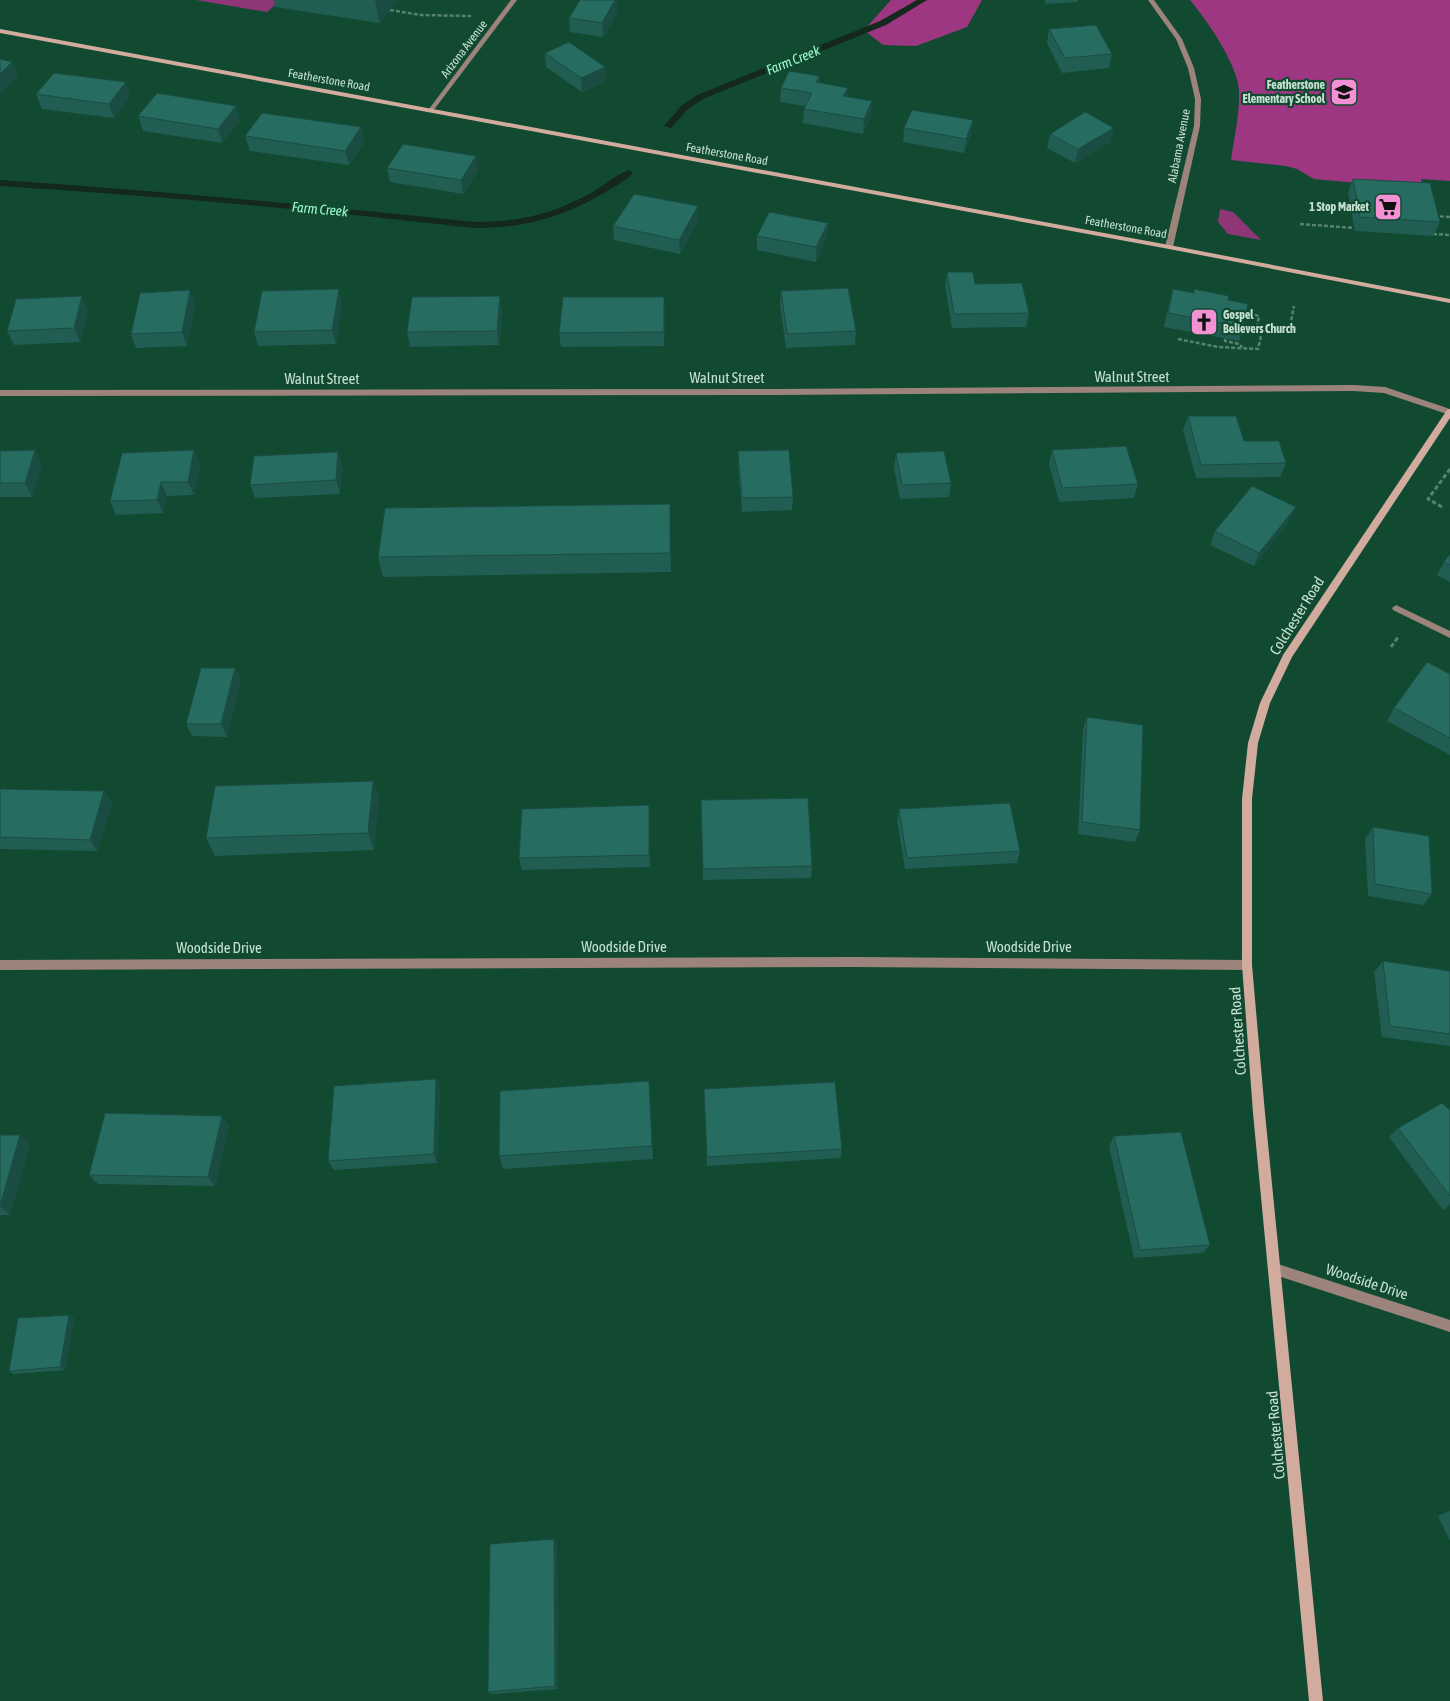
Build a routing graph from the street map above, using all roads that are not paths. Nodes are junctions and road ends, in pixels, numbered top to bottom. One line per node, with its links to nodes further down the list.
1 (514, 0): 4 (street, Arizona Avenue)
2 (1150, 0): 5 (street, Alabama Avenue)
3 (0, 31): 4 (street, Featherstone Road)
4 (431, 110): 5 (street, Featherstone Road)
5 (1169, 247): 6 (street, Featherstone Road)
6 (1450, 301)
7 (0, 393): 8 (street, Walnut Street)
8 (1450, 412): 12 (street, Colchester Road)
9 (1396, 608): 10 (street)
10 (1450, 635)
11 (0, 965): 12 (street, Woodside Drive)
12 (1247, 965): 13 (street, Colchester Road)
13 (1275, 1269): 14 (street, Woodside Drive); 15 (street, Colchester Road)
14 (1450, 1326)
15 (1316, 1701)

